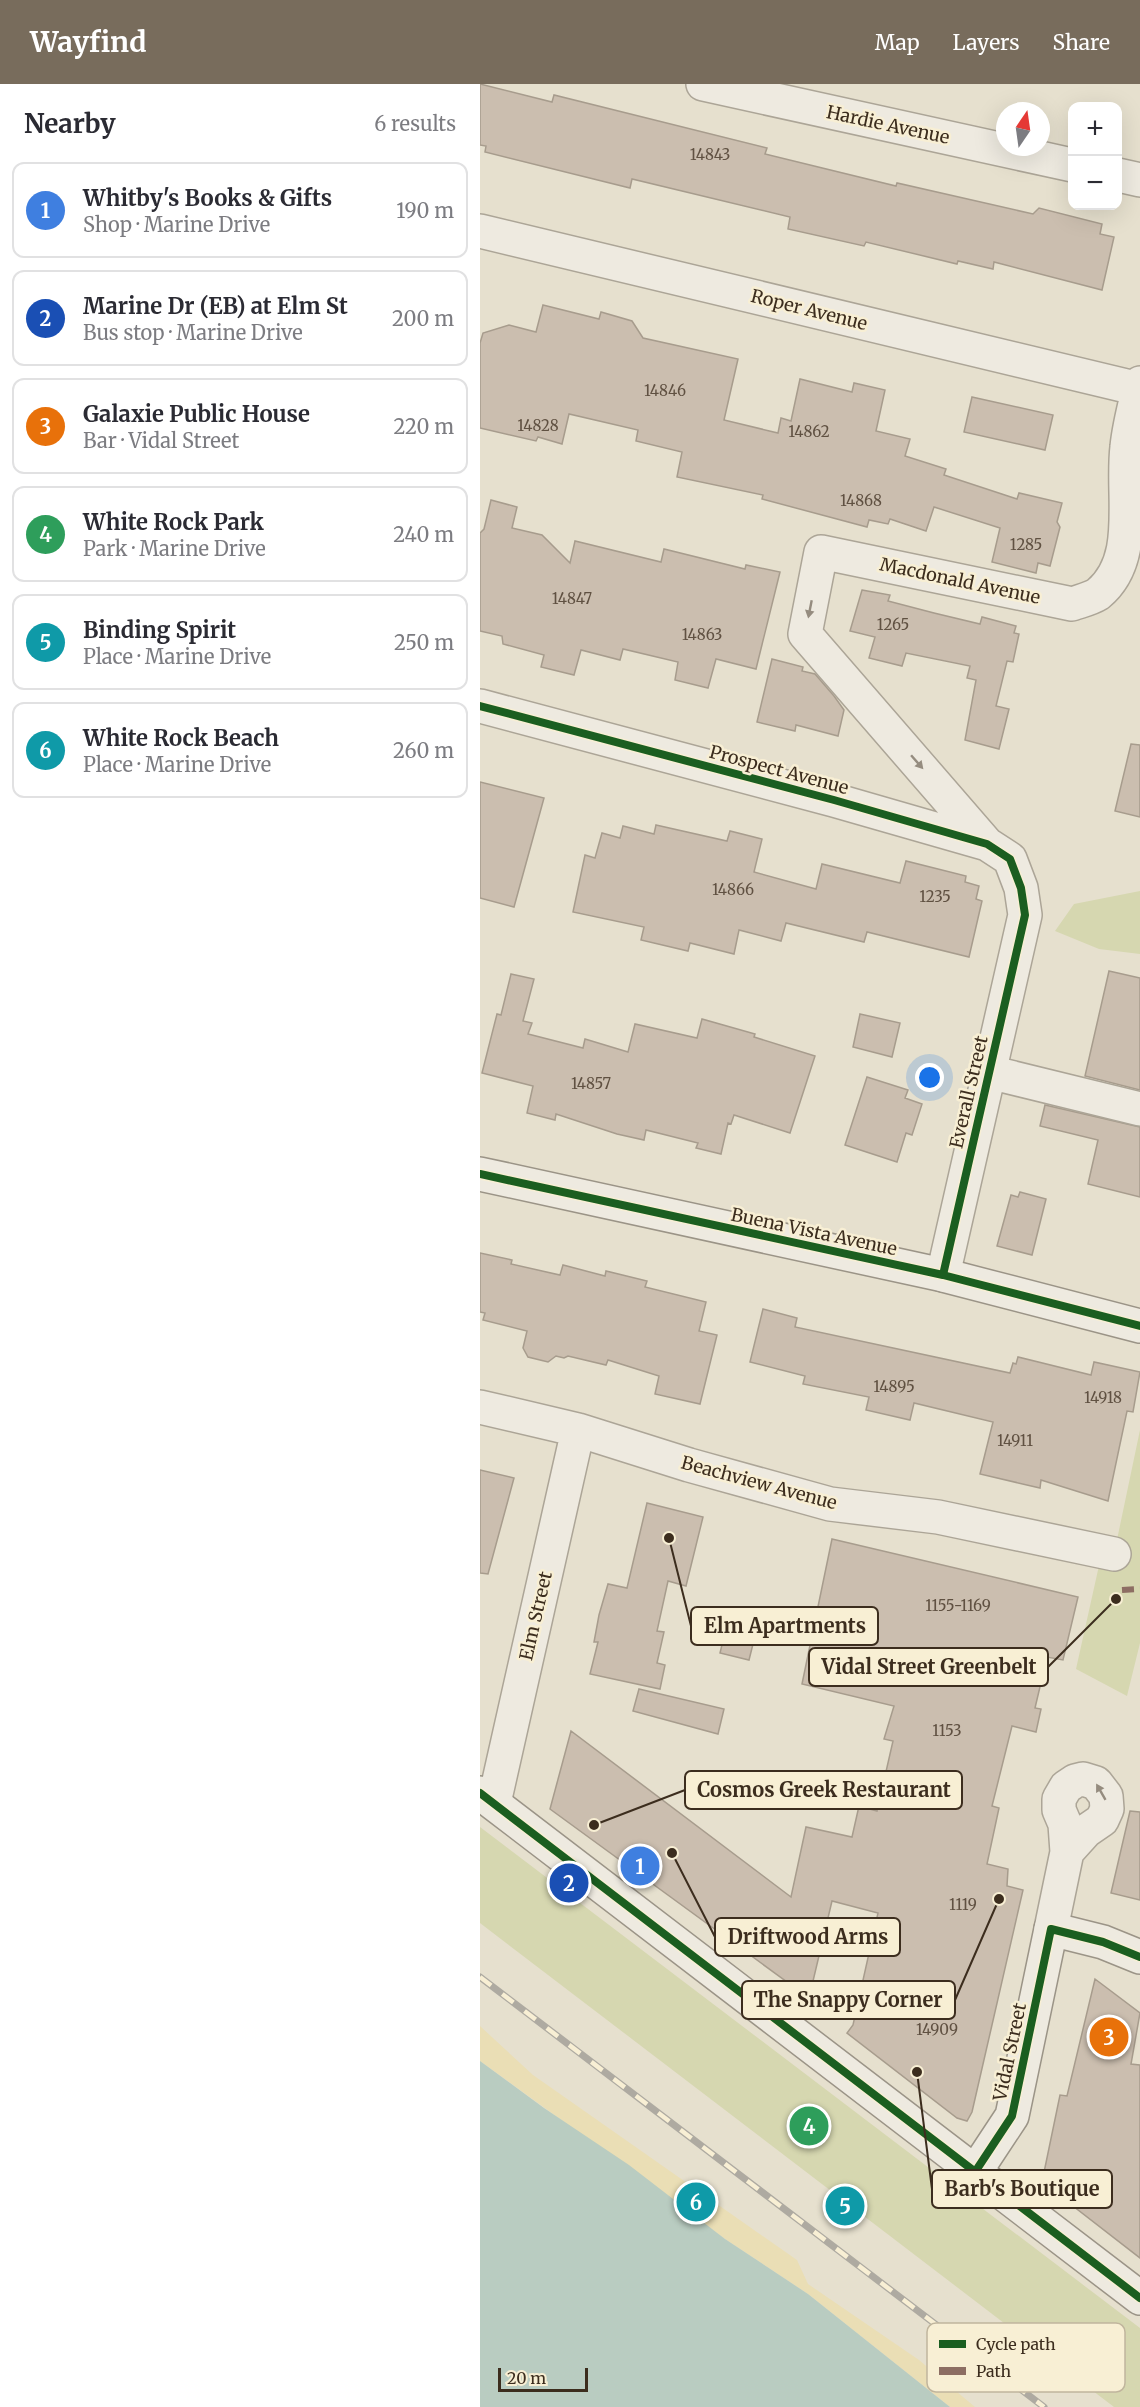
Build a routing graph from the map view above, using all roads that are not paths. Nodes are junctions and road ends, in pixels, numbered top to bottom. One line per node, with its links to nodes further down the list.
1 (703, 84): 2 (street, Hardie Avenue)
2 (1068, 164)
3 (1122, 176): 4 (street)
4 (1140, 180)
5 (480, 231): 6 (street, Roper Avenue)
6 (1139, 386): 8 (street, Macdonald Avenue, one-way to 8)
7 (480, 706): 8 (street, Prospect Avenue)
8 (987, 844): 9 (street, Prospect Avenue)
9 (1024, 915): 10 (street, Everall Street)
10 (989, 1072): 11 (street); 13 (street, Everall Street)
11 (1140, 1109)
12 (480, 1174): 13 (street, Buena Vista Avenue)
13 (944, 1275): 14 (street, Buena Vista Avenue)
14 (1140, 1326)
15 (480, 1407): 16 (street, Beachview Avenue)
16 (578, 1430): 17 (street, Beachview Avenue); 18 (street, Elm Street)
17 (1114, 1554)
18 (487, 1798): 22 (street)
19 (1067, 1852): 20 (street, Vidal Street)
20 (1051, 1929): 21 (street); 22 (street, Vidal Street)
21 (1140, 1957)
22 (975, 2172): 23 (street)
23 (1140, 2298)

